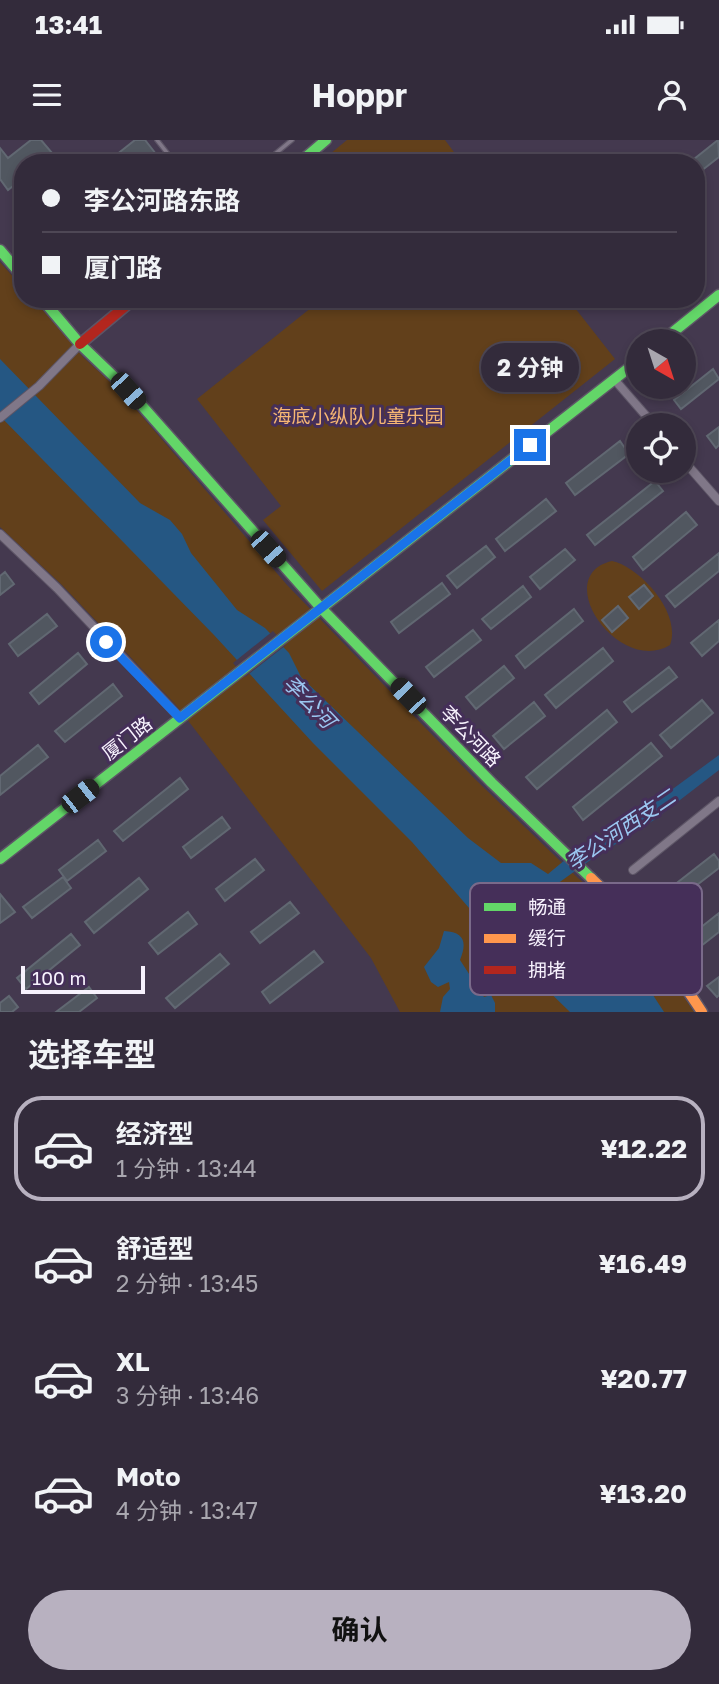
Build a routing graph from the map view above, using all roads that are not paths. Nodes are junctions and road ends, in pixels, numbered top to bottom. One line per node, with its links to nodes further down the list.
1 (157, 140): 4 (lane)
2 (292, 140): 5 (lane)
3 (326, 140): 6 (street)
4 (169, 154)
5 (275, 154)
6 (310, 154)
7 (0, 250): 8 (street)
8 (14, 266)
9 (719, 295): 10 (street)
10 (705, 306)
11 (50, 308): 15 (street, 李公河路)
12 (123, 308): 15 (street)
13 (703, 308): 14 (street)
14 (677, 329)
15 (80, 344): 19 (street); 23 (street, 李公河路)
16 (626, 370): 17 (street, 厦门路)
17 (614, 379): 18 (street); 23 (street, 厦门路)
18 (644, 413)
19 (0, 418)
20 (696, 475): 21 (street)
21 (719, 501)
22 (0, 534): 24 (street)
23 (321, 608): 24 (street, 厦门路); 28 (street, 李公河路)
24 (180, 718): 26 (street, 厦门路)
25 (719, 801): 27 (street)
26 (0, 859)
27 (633, 870)
28 (598, 883)
29 (691, 995): 30 (street, 李公河路)
30 (702, 1012)

